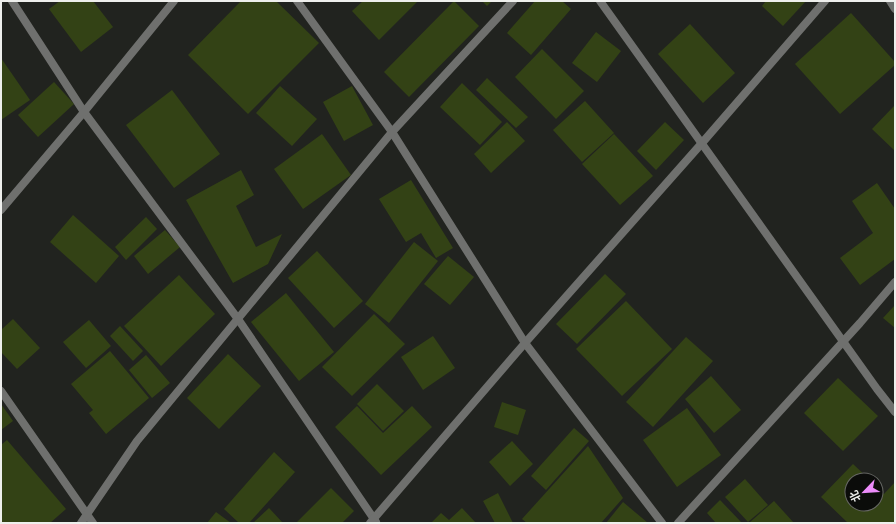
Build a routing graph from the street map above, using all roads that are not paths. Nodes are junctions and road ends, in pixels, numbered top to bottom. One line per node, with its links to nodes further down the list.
1 (12, 1): 9 (street)
2 (174, 1): 9 (street)
3 (297, 1): 10 (street)
4 (513, 1): 10 (street)
5 (600, 1): 11 (street)
6 (825, 1): 11 (street)
7 (890, 1): 8 (street)
8 (895, 9)
9 (84, 112): 12 (street); 14 (street)
10 (392, 132): 14 (street); 16 (street)
11 (702, 143): 15 (street); 16 (street)
12 (1, 210)
13 (895, 282): 15 (street)
14 (238, 319): 19 (street); 20 (street)
15 (843, 342): 18 (street); 24 (street)
16 (525, 343): 20 (street); 23 (street)
17 (1, 392): 19 (street)
18 (895, 412)
19 (87, 514): 21 (street); 22 (street)
20 (373, 522)
21 (80, 523)
22 (93, 523)
23 (662, 523)
24 (678, 523)

